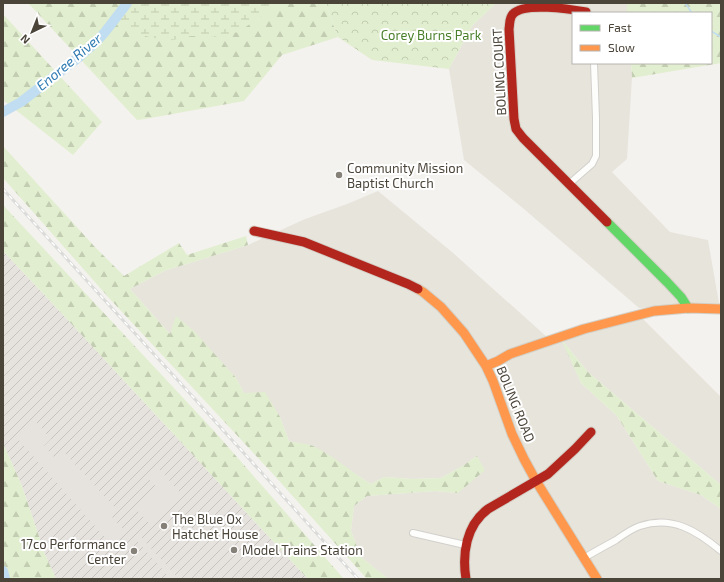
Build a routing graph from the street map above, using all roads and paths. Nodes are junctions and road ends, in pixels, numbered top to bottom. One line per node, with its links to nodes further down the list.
1 (586, 12): 3 (street, BOLING COURT)
2 (594, 64): 3 (street)
3 (569, 184): 5 (street, BOLING COURT)
4 (254, 231): 7 (street)
5 (688, 308): 6 (street, BOLING ROAD); 7 (street, BOLING ROAD)
6 (721, 309)
7 (486, 366): 9 (street, BOLING ROAD)
8 (590, 432): 9 (street)
9 (536, 481): 11 (street); 13 (street, BOLING ROAD)
10 (413, 533): 11 (street)
11 (466, 545): 14 (street)
12 (721, 551): 13 (street)
13 (584, 558): 15 (street, BOLING ROAD)
14 (466, 579)
15 (597, 579)

